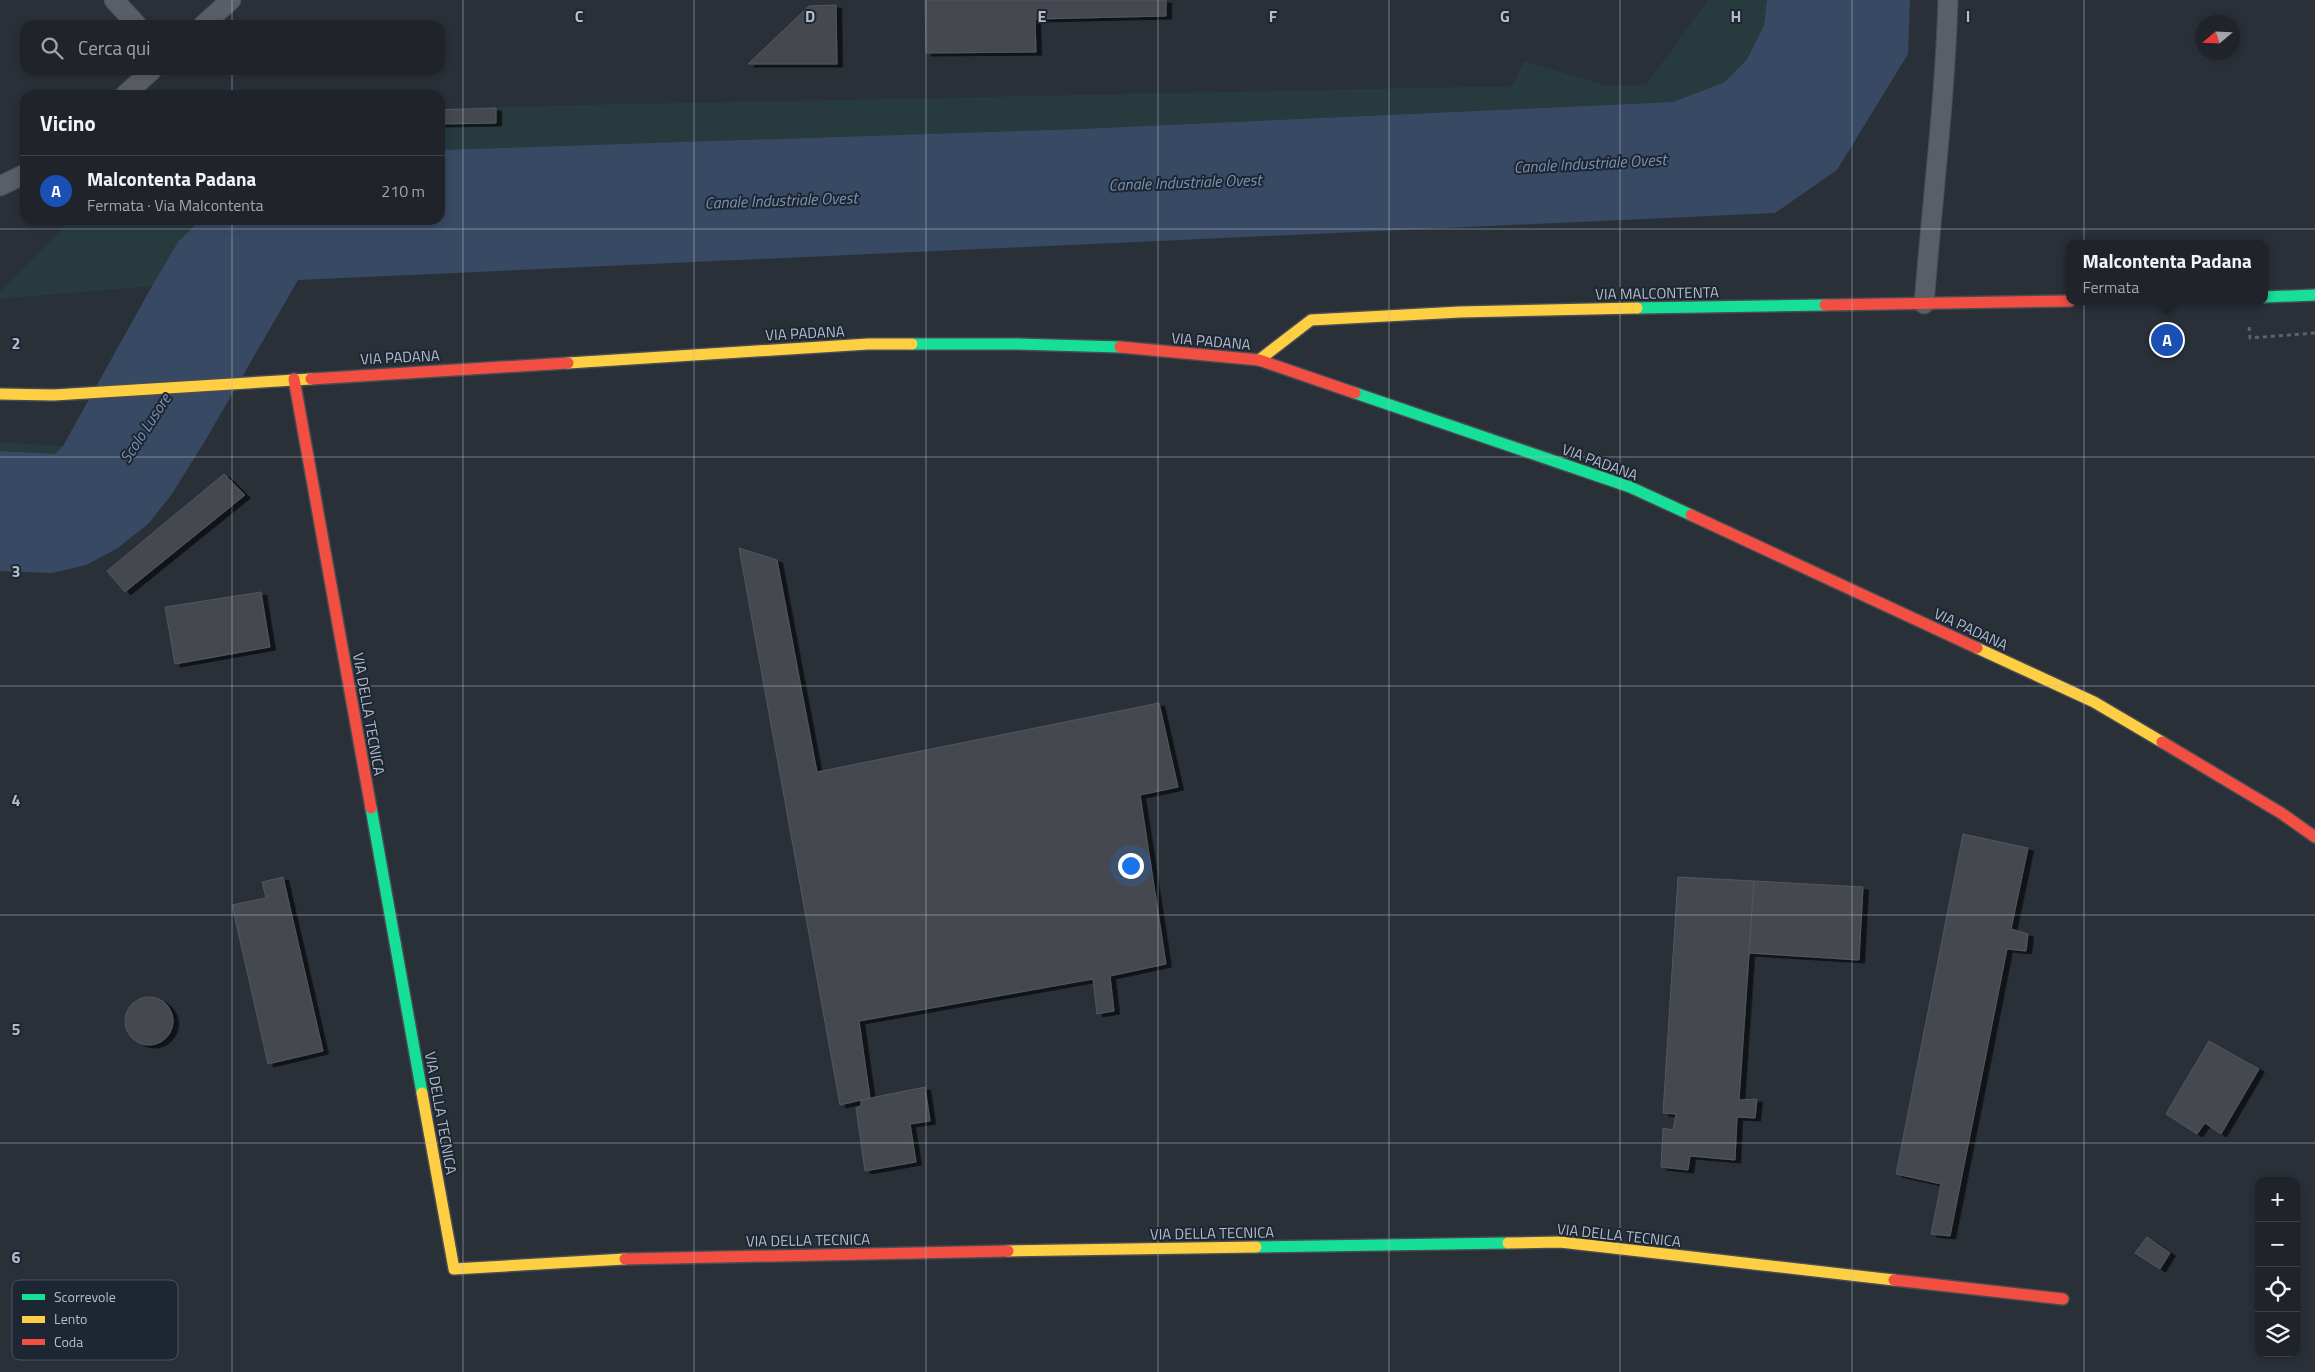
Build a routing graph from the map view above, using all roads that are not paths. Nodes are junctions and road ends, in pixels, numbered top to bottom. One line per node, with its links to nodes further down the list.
1 (114, 0): 4 (lane)
2 (231, 0): 5 (lane)
3 (1948, 0): 13 (lane)
4 (132, 20)
5 (209, 20)
6 (147, 75): 7 (lane)
7 (130, 90)
8 (20, 176): 9 (lane)
9 (0, 186)
10 (2315, 294): 11 (street)
11 (2268, 297)
12 (2066, 301): 13 (street, VIA MALCONTENTA)
13 (1924, 304): 14 (street, VIA MALCONTENTA)
14 (1259, 360): 15 (street, VIA PADANA); 17 (street, VIA PADANA)
15 (294, 379): 16 (street, VIA PADANA); 18 (street, VIA DELLA TECNICA)
16 (0, 394)
17 (2315, 837)
18 (2063, 1299)

